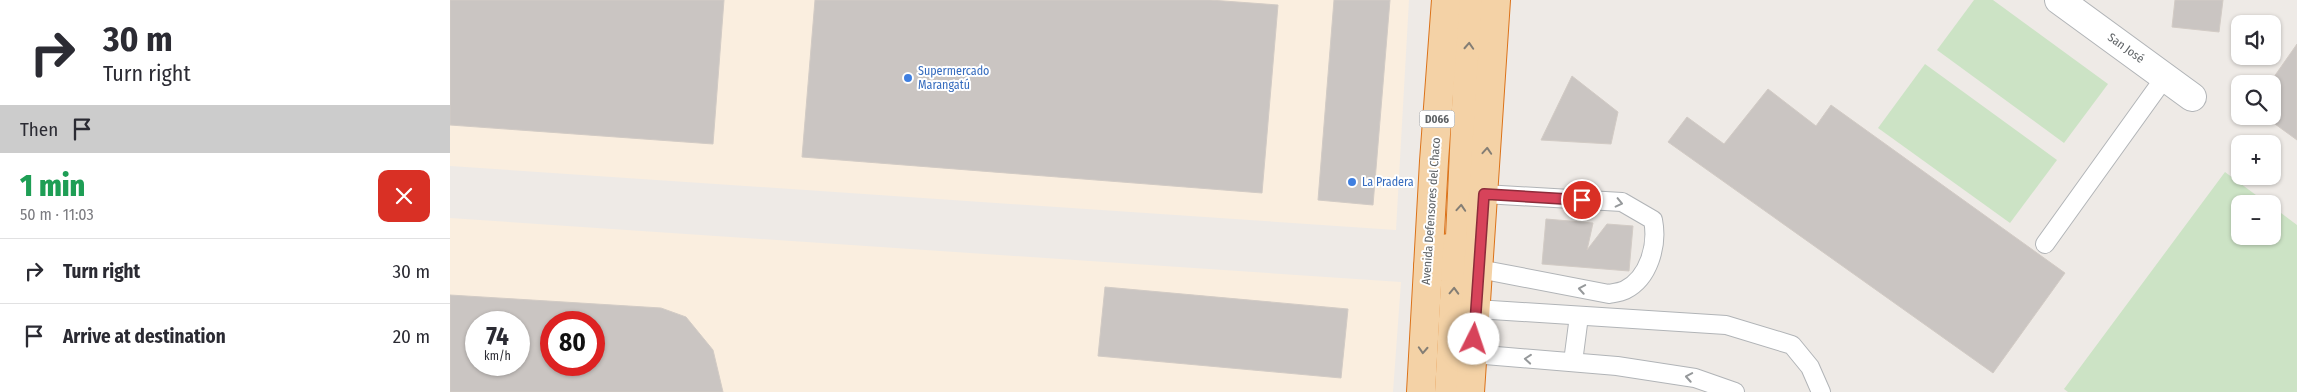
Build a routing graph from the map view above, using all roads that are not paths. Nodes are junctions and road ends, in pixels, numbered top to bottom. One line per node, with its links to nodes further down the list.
1 (1446, 0): 8 (highway, Avenida Defensores del Chaco / D066)
2 (1472, 0): 10 (highway, one-way to 2)
3 (1496, 0): 7 (highway, one-way to 3)
4 (2060, 0): 5 (street, San José)
5 (2165, 77): 6 (street, San José); 9 (lane)
6 (2192, 97)
7 (1484, 194): 12 (highway); 12 (lane, one-way to 12)
8 (1429, 239): 10 (highway); 11 (highway, Avenida Defensores del Chaco / D066)
9 (2045, 244)
10 (1454, 256): 11 (highway); 18 (highway, one-way to 10)
11 (1428, 267): 17 (highway, Avenida Defensores del Chaco / D066, one-way to 17)
12 (1478, 270): 13 (highway)
13 (1476, 309): 14 (lane); 15 (highway)
14 (1579, 316): 16 (lane); 21 (lane)
15 (1473, 354): 16 (lane, one-way to 15); 19 (highway)
16 (1573, 362): 20 (lane, one-way to 16)
17 (1421, 392)
18 (1449, 392)
19 (1470, 392)
20 (1736, 392)
21 (1821, 392)

